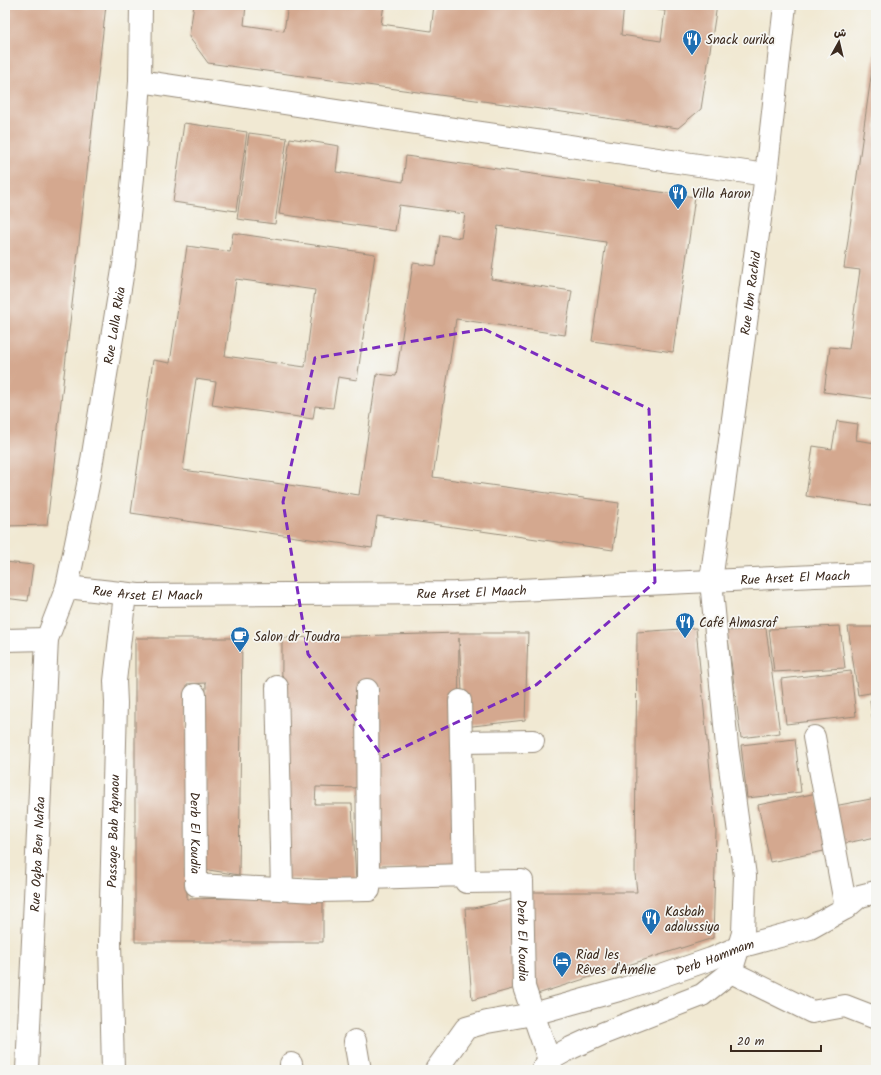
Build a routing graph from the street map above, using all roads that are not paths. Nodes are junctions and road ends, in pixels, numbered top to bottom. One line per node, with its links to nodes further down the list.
1 (141, 5): 3 (street, Rue Lalla Rkia)
2 (785, 5): 4 (street, Rue Ibn Rachid)
3 (140, 81): 4 (street); 7 (street, Rue Lalla Rkia)
4 (766, 175): 6 (street, Rue Ibn Rachid)
5 (876, 574): 6 (street, Rue Arset El Maach)
6 (711, 581): 8 (street, Rue Arset El Maach); 23 (street, Rue Ibn Rachid)
7 (67, 587): 8 (street, Rue Arset El Maach); 9 (street, Rue Lalla Rkia)
8 (125, 594): 30 (street, Passage Bab Agnaou)
9 (47, 639): 10 (street); 29 (street, Rue Oqba Ben Nafaa)
10 (5, 640)
11 (278, 687): 20 (street)
12 (367, 690): 19 (street)
13 (196, 695): 20 (street, Derb El Koudia)
14 (460, 701): 17 (street)
15 (814, 737): 22 (street)
16 (533, 741): 17 (street)
17 (461, 742): 18 (street)
18 (464, 875): 19 (street, Derb El Koudia); 25 (street, Derb El Koudia)
19 (368, 878): 20 (street, Derb El Koudia)
20 (282, 889)
21 (876, 892): 22 (street, Derb Hammam)
22 (846, 908): 23 (street, Derb Hammam)
23 (739, 948): 24 (street, Rue Ibn Rachid); 25 (street, Derb Hammam)
24 (731, 972): 26 (street); 28 (street)
25 (533, 1014): 28 (street, Derb El Koudia); 32 (street, Derb Hammam)
26 (876, 1018)
27 (355, 1041): 31 (street)
28 (546, 1065)
29 (26, 1070)
30 (113, 1070)
31 (360, 1070)
32 (436, 1070)

